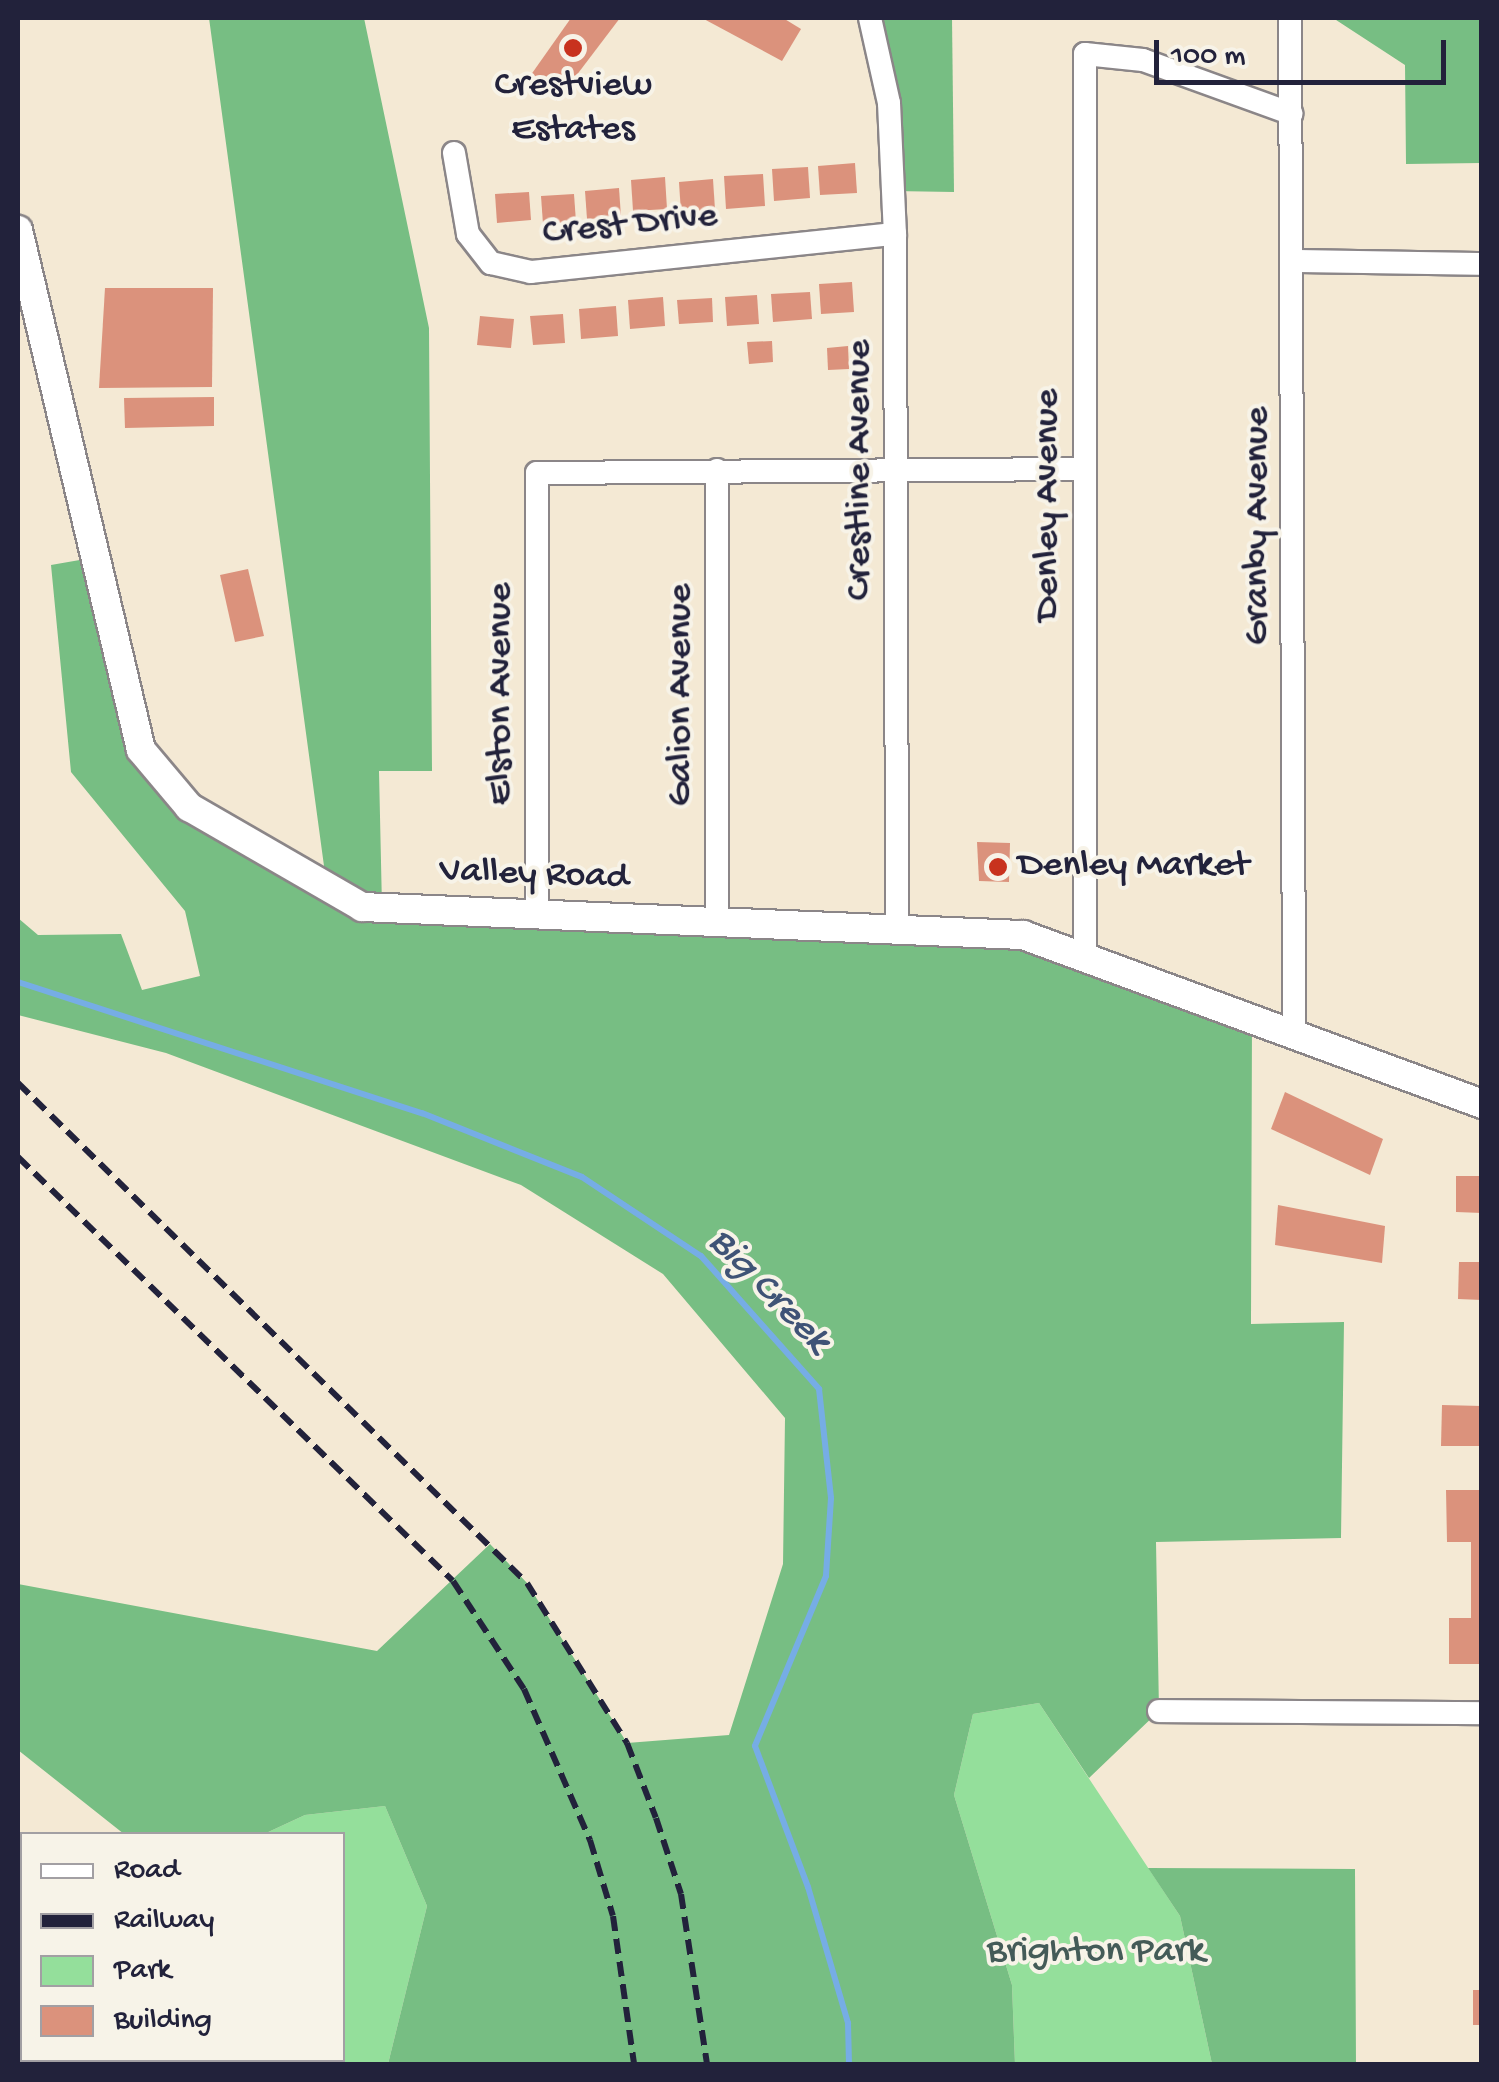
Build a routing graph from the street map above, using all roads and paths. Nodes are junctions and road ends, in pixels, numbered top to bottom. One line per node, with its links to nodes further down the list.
1 (870, 18): 6 (street, Crestline Avenue)
2 (1290, 18): 3 (street, Granby Avenue)
3 (1292, 114): 7 (street, Granby Avenue); 9 (street, Denley Avenue)
4 (454, 153): 6 (street, Crest Drive)
5 (18, 230): 12 (street, Valley Road)
6 (895, 234): 11 (street, Crestline Avenue)
7 (1294, 261): 8 (street); 16 (street, Granby Avenue)
8 (1482, 264)
9 (1083, 469): 11 (street); 15 (street, Denley Avenue)
10 (717, 470): 11 (street); 12 (street, Elston Avenue); 13 (street, Galion Avenue)
11 (897, 470): 14 (street, Crestline Avenue)
12 (537, 915): 13 (street, Valley Road)
13 (717, 920): 14 (street, Valley Road)
14 (897, 925): 15 (street, Valley Road)
15 (1085, 956): 16 (street, Valley Road)
16 (1294, 1036): 17 (street, Valley Road)
17 (1482, 1104)
18 (1159, 1711): 19 (street)
19 (1482, 1713)

